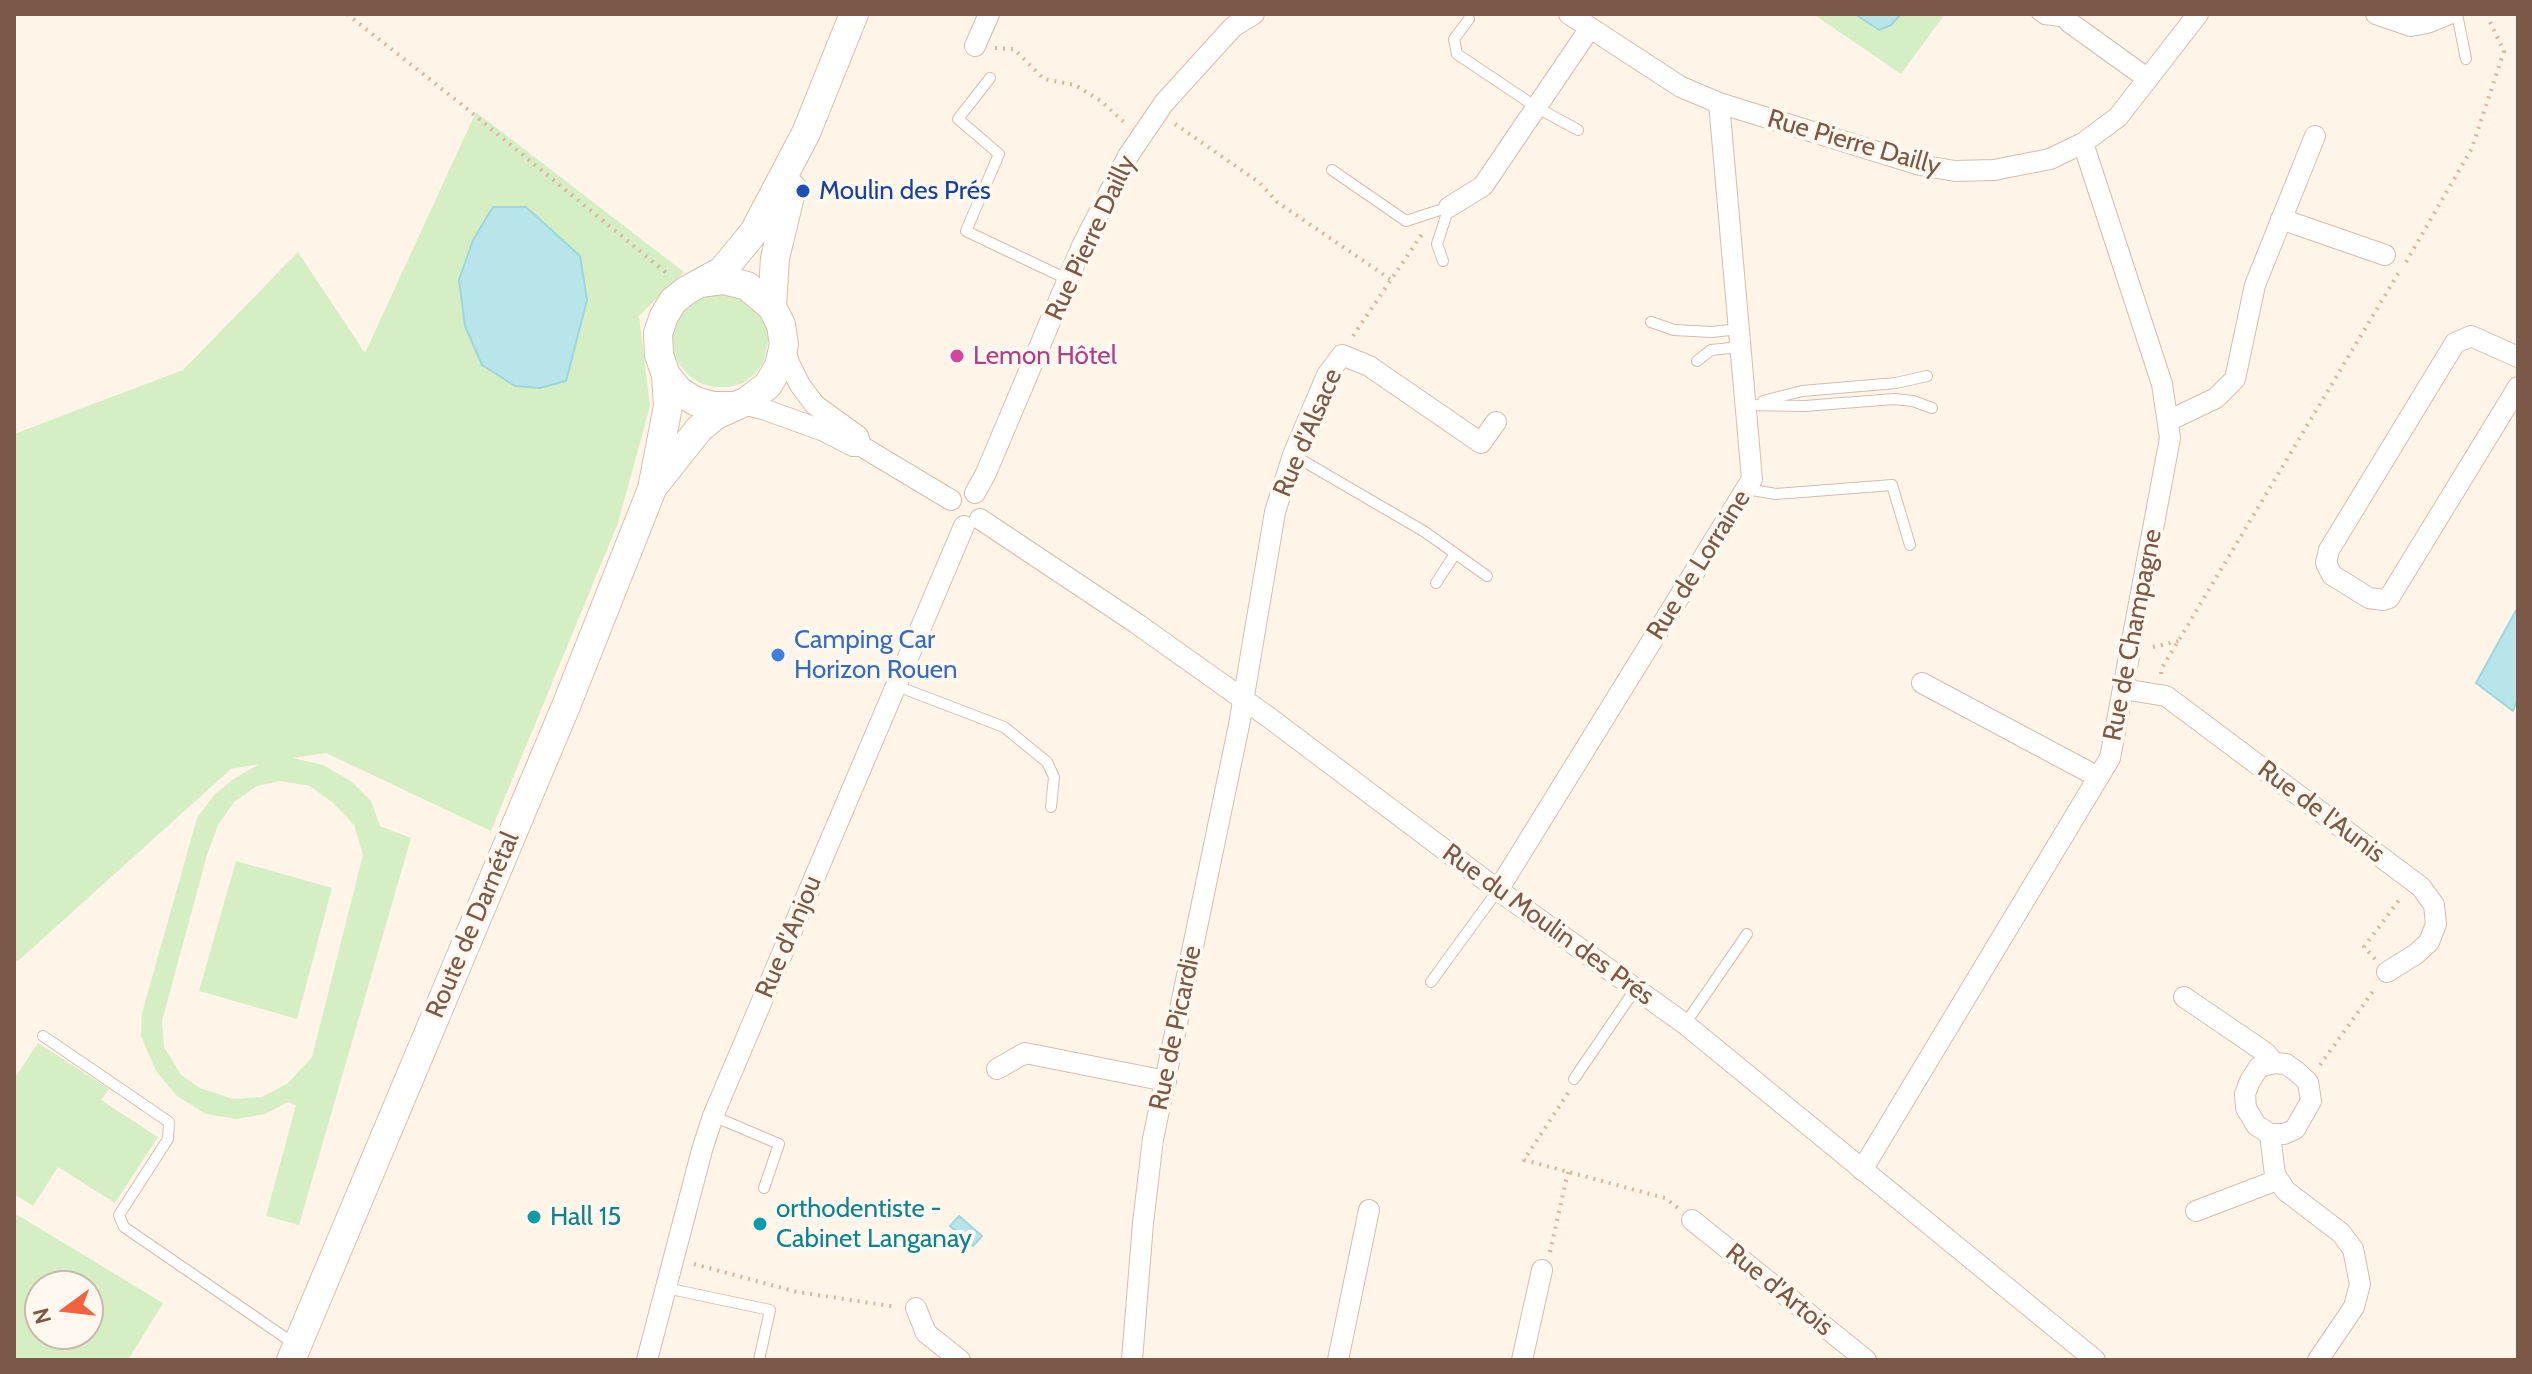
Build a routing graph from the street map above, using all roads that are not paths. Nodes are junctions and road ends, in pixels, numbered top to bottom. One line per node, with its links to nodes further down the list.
1 (854, 14): 20 (main road)
2 (989, 14): 13 (street)
3 (1254, 14): 28 (street, Rue Pierre Dailly)
4 (1569, 14): 12 (street, Rue Pierre Dailly)
5 (2037, 14): 10 (lane)
6 (2198, 14): 16 (street, Rue Pierre Dailly)
7 (2376, 14): 8 (street)
8 (2449, 14)
9 (2457, 14): 14 (lane)
10 (2067, 18): 16 (street)
11 (1469, 19): 18 (lane)
12 (1590, 28): 17 (street, Rue Pierre Dailly); 18 (street)
13 (975, 46)
14 (2466, 59)
15 (990, 78): 28 (lane)
16 (2148, 79): 22 (street, Rue Pierre Dailly)
17 (1719, 103): 22 (street, Rue Pierre Dailly); 32 (street, Rue de Lorraine)
18 (1536, 107): 19 (lane); 24 (street)
19 (1578, 130)
20 (806, 133): 29 (main road); 30 (main road)
21 (2315, 136): 25 (street)
22 (2083, 143): 42 (street, Rue de Champagne)
23 (1332, 170): 24 (lane)
24 (1449, 207): 27 (lane)
25 (2281, 219): 26 (street); 42 (street)
26 (2385, 255)
27 (1443, 261)
28 (1069, 280): 48 (street, Rue Pierre Dailly)
29 (694, 286): 30 (main road); 36 (main road)
30 (772, 307): 33 (main road)
31 (1651, 322): 32 (lane)
32 (1740, 338): 35 (lane); 40 (street, Rue de Lorraine)
33 (784, 344): 39 (main road); 44 (street)
34 (2518, 357): 38 (street)
35 (1697, 361)
36 (666, 375): 39 (main road); 46 (main road)
37 (1927, 376): 40 (lane)
38 (2518, 387)
39 (735, 405): 44 (street); 46 (main road)
40 (1746, 405): 41 (lane); 47 (street, Rue de Lorraine)
41 (1932, 408)
42 (2168, 421): 57 (street, Rue de Champagne)
43 (1496, 422): 45 (street, Rue d'Alsace)
44 (861, 446): 49 (street)
45 (1293, 455): 52 (lane); 58 (street, Rue d'Alsace)
46 (652, 489): 84 (main road, Route de Darnétal)
47 (1746, 489): 51 (lane); 61 (street, Rue de Lorraine)
48 (975, 493): 49 (street); 50 (street)
49 (951, 500): 50 (street)
50 (972, 523): 56 (street, Rue d'Anjou); 58 (street, Rue du Moulin des Prés)
51 (1910, 545)
52 (1455, 554): 53 (lane); 54 (lane)
53 (1487, 576)
54 (1436, 583)
55 (1922, 683): 59 (street)
56 (897, 686): 60 (lane); 73 (street, Rue d'Anjou)
57 (2123, 689): 59 (street, Rue de Champagne); 63 (street, Rue de l'Aunis)
58 (1243, 699): 61 (street, Rue du Moulin des Prés); 72 (street, Rue de Picardie)
59 (2098, 777): 75 (street, Rue de Champagne)
60 (1051, 807)
61 (1498, 890): 64 (lane); 65 (street, Rue du Moulin des Prés)
62 (1747, 934): 67 (lane)
63 (2387, 972)
64 (1431, 982)
65 (1636, 988): 67 (street, Rue du Moulin des Prés); 71 (lane)
66 (2184, 997): 69 (street)
67 (1685, 1024): 75 (street, Rue du Moulin des Prés)
68 (43, 1036): 84 (lane)
69 (2274, 1063): 74 (street); 74 (street)
70 (997, 1069): 72 (street)
71 (1574, 1079)
72 (1166, 1081): 88 (street, Rue de Picardie)
73 (713, 1116): 77 (lane); 82 (street, Rue d'Anjou)
74 (2270, 1134): 76 (street)
75 (1862, 1170): 92 (street, Rue du Moulin des Prés)
76 (2277, 1180): 79 (street); 93 (street)
77 (764, 1188)
78 (1369, 1210): 89 (street)
79 (2196, 1211)
80 (1692, 1220): 91 (street, Rue d'Artois)
81 (1542, 1270): 90 (street)
82 (666, 1288): 85 (street, Rue d'Anjou); 86 (lane)
83 (916, 1308): 87 (street)
84 (294, 1353)
85 (647, 1360)
86 (759, 1360)
87 (960, 1360)
88 (1132, 1360)
89 (1338, 1360)
90 (1522, 1360)
91 (1866, 1360)
92 (2095, 1360)
93 (2318, 1360)

